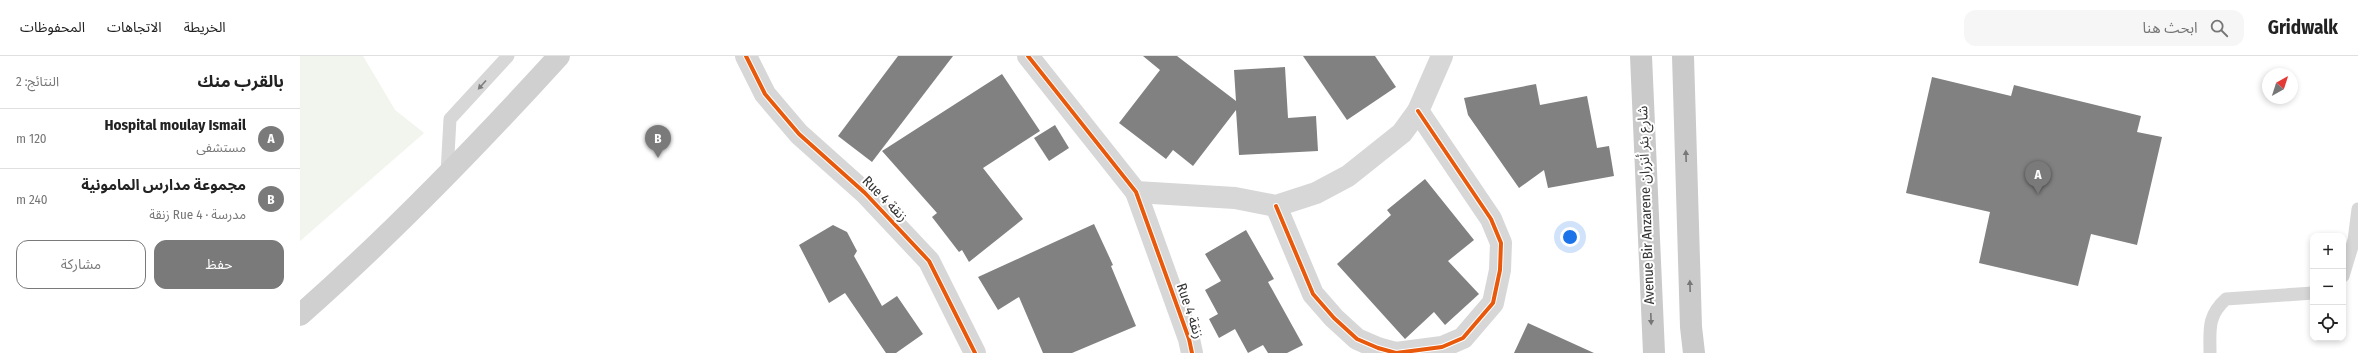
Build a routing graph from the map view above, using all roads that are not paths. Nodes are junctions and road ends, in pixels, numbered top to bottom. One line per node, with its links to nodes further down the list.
1 (508, 56): 9 (lane, one-way to 9)
2 (559, 56): 9 (main road)
3 (746, 56): 16 (street, Rue 4 زنقة)
4 (1028, 56): 10 (street, Rue 4 زنقة)
5 (1442, 56): 8 (street)
6 (1641, 56): 18 (main road, Avenue Bir Anzarene شارع بئر أنزران, one-way to 18)
7 (1683, 56): 19 (main road, one-way to 7)
8 (1418, 111): 11 (street); 11 (street)
9 (447, 173): 15 (main road)
10 (1136, 192): 11 (street); 17 (street, Rue 4 زنقة)
11 (1276, 206)
12 (2358, 209): 13 (lane)
13 (2345, 269)
14 (2310, 293): 20 (lane)
15 (300, 315)
16 (975, 353)
17 (1192, 353)
18 (1654, 353)
19 (1694, 353)
20 (2210, 353)

